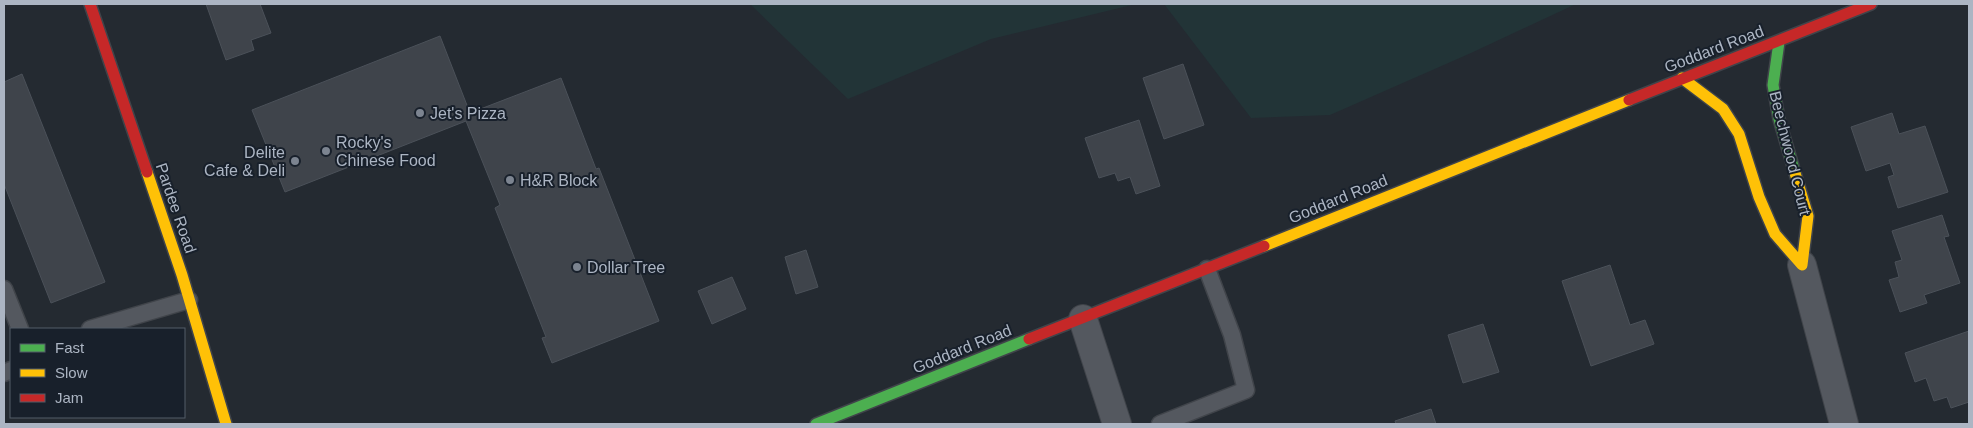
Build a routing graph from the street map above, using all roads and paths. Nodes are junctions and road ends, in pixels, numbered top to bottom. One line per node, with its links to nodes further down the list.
1 (90, 4): 8 (main road, Pardee Road)
2 (1871, 4): 3 (main road, Goddard Road)
3 (1779, 42): 4 (main road, Goddard Road); 5 (main road, Beechwood Court)
4 (1682, 78): 5 (main road, Beechwood Court); 6 (main road, Goddard Road)
5 (1802, 265): 17 (street, Beechwood Court)
6 (1207, 269): 9 (main road, Goddard Road); 16 (lane)
7 (4, 289): 10 (lane)
8 (189, 300): 11 (lane); 12 (main road, Pardee Road)
9 (1083, 319): 14 (main road, Goddard Road); 15 (street)
10 (20, 328)
11 (93, 328)
12 (191, 334): 13 (main road, Pardee Road)
13 (226, 424)
14 (816, 424)
15 (1117, 424)
16 (1160, 424)
17 (1844, 424)

